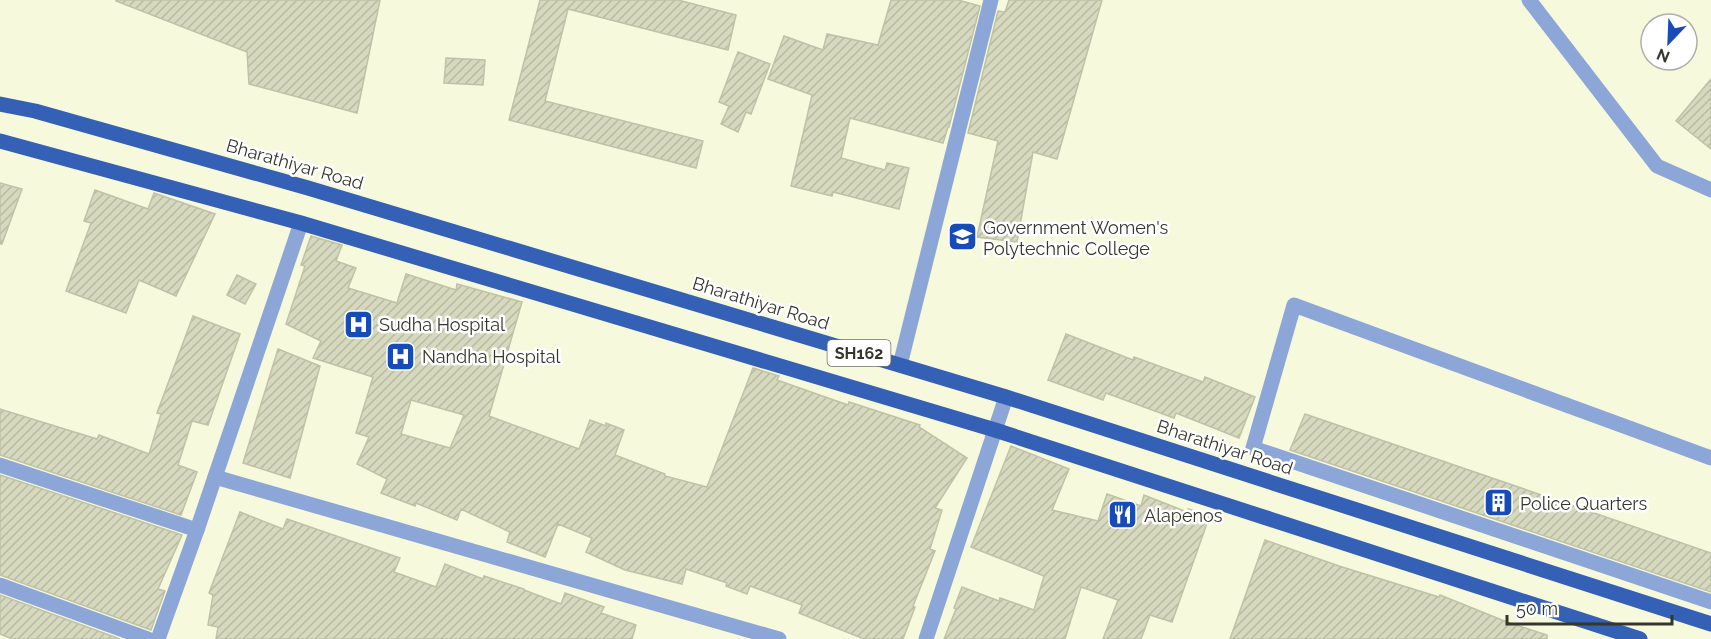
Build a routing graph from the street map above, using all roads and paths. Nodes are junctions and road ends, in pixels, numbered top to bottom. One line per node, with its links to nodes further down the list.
1 (991, 0): 7 (street)
2 (1529, 0): 5 (street)
3 (0, 104): 7 (main road, Bharathiyar Road / SH162)
4 (0, 141): 6 (main road, SH162)
5 (1711, 190)
6 (302, 223): 9 (main road, SH162); 12 (street)
7 (900, 365): 8 (main road, Bharathiyar Road / SH162)
8 (1006, 397): 9 (street); 16 (main road, Bharathiyar Road / SH162)
9 (995, 430): 20 (street); 21 (main road, SH162)
10 (1711, 458): 15 (street)
11 (0, 465): 13 (street)
12 (215, 477): 13 (street); 19 (street)
13 (197, 530): 18 (street)
14 (0, 585): 17 (street)
15 (1711, 602)
16 (1711, 624)
17 (148, 639)
18 (158, 639)
19 (779, 639)
20 (926, 639)
21 (1640, 639)

